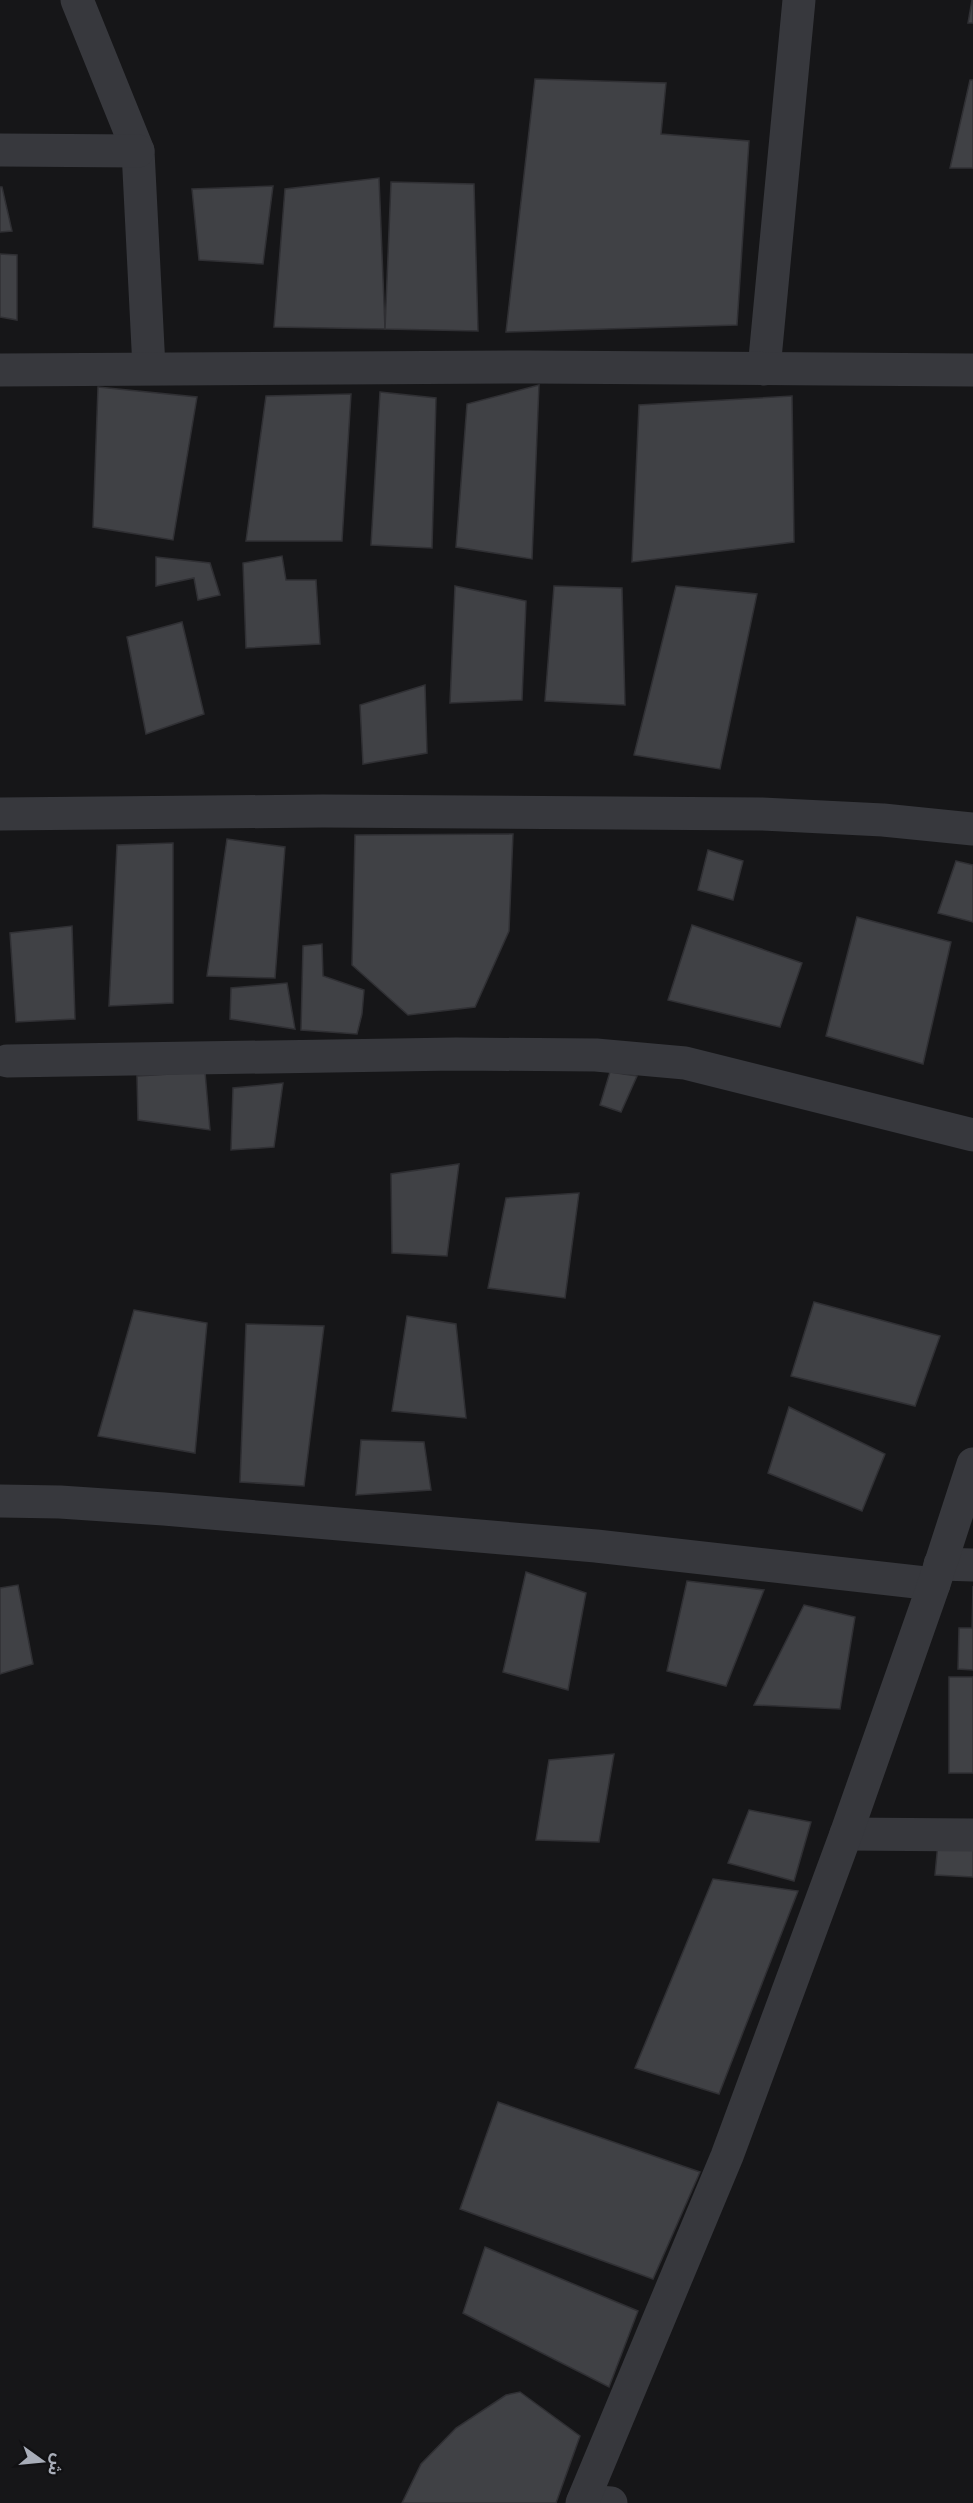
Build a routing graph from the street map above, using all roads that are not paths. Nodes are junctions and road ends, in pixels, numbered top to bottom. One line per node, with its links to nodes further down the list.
1 (77, 0): 4 (street)
2 (799, 0): 6 (street)
3 (0, 150): 4 (street)
4 (138, 151): 5 (street)
5 (149, 368): 6 (street); 7 (street)
6 (764, 369): 8 (street)
7 (0, 370)
8 (973, 370)
9 (0, 814): 10 (street)
10 (973, 829)
11 (6, 1061): 12 (street)
12 (973, 1135)
13 (973, 1464): 16 (street)
14 (0, 1501): 16 (street)
15 (973, 1565): 16 (street)
16 (937, 1574): 17 (street)
17 (846, 1834): 18 (street); 19 (street)
18 (973, 1835)
19 (592, 2502)

